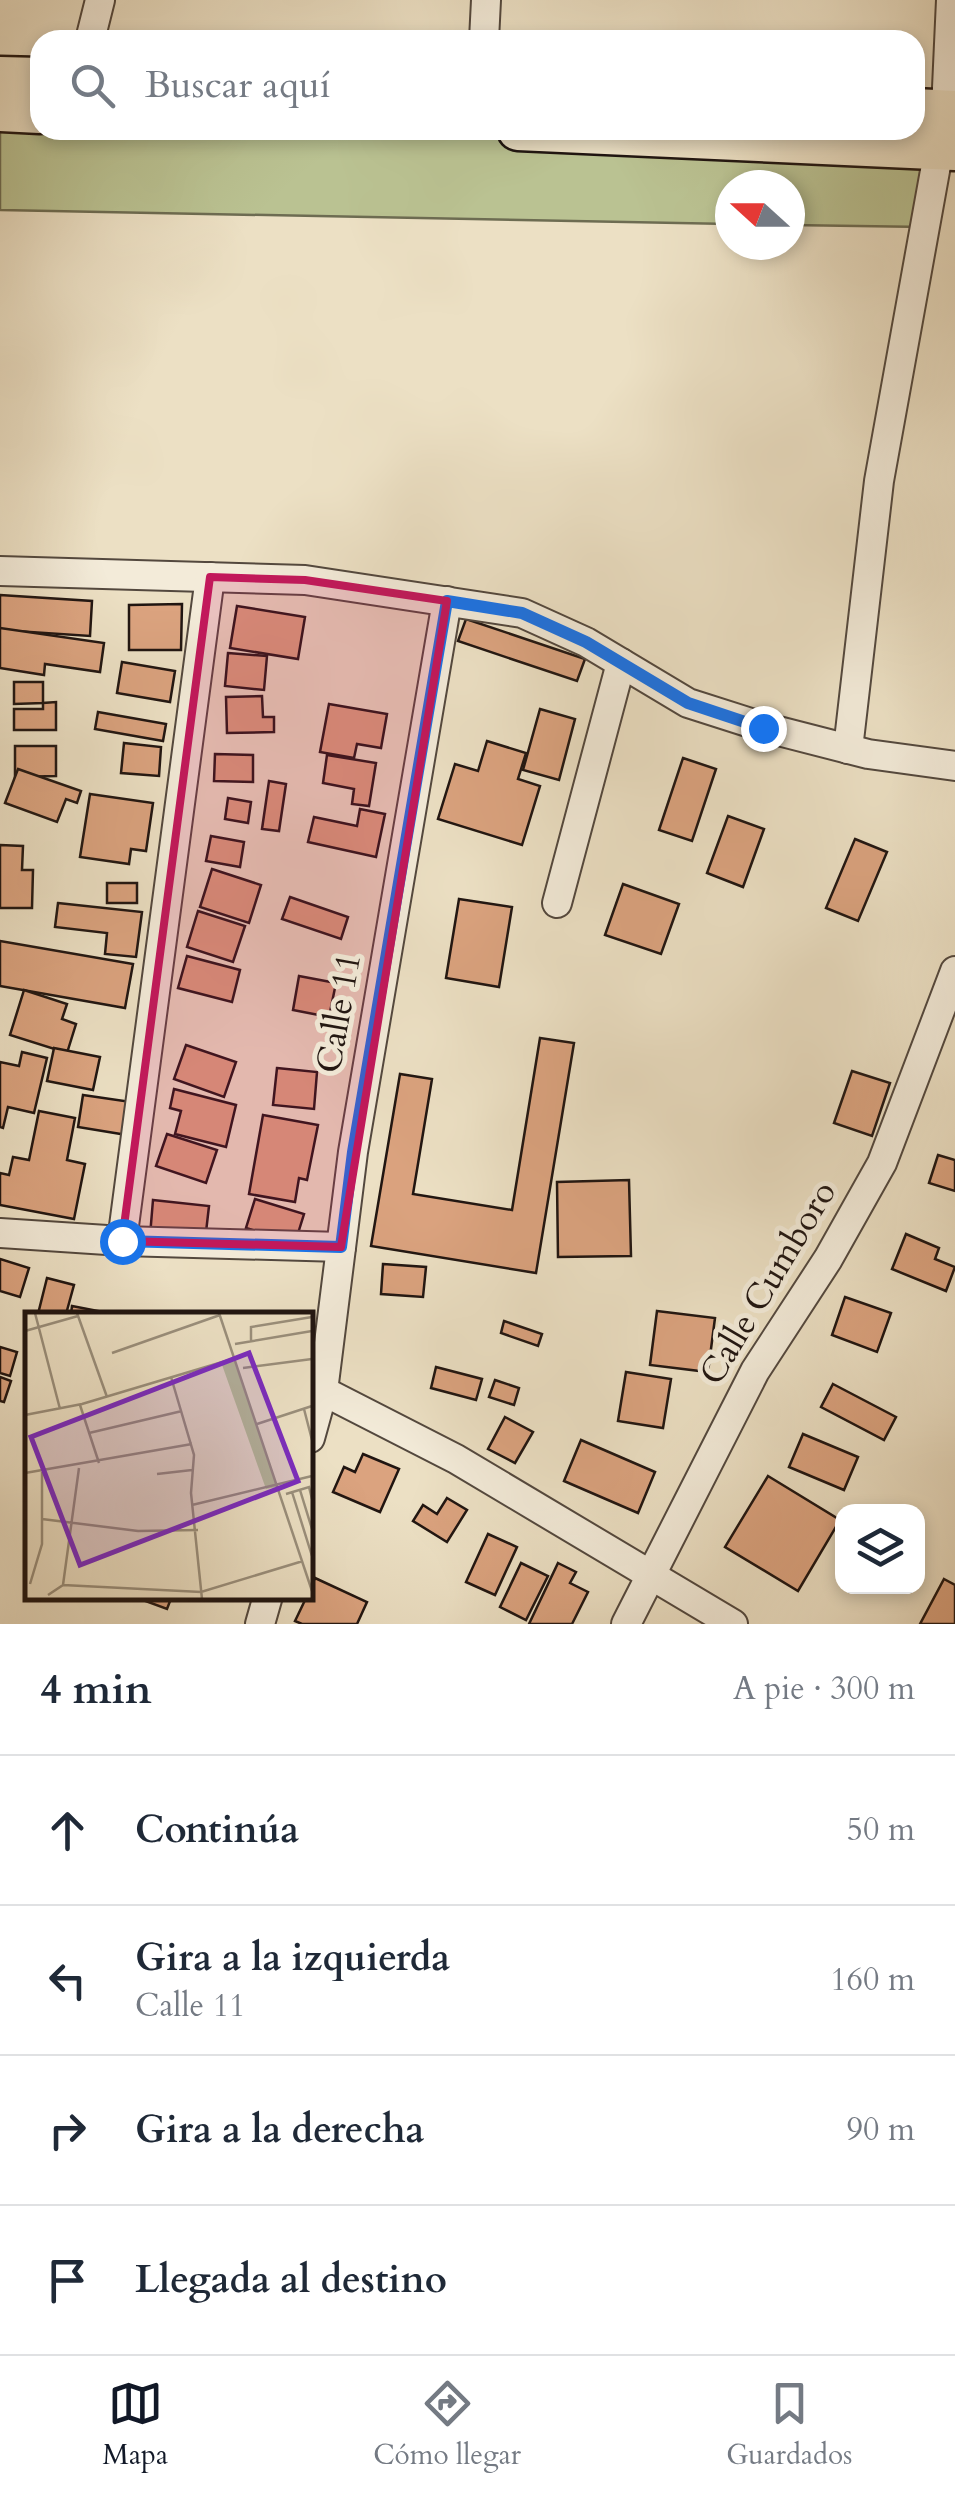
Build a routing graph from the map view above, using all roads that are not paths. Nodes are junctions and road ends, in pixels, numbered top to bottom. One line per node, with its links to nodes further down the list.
1 (100, 0): 4 (street)
2 (486, 0): 5 (street)
3 (951, 0): 8 (street)
4 (92, 30)
5 (484, 30)
6 (0, 77): 7 (highway)
7 (30, 78)
8 (939, 110): 12 (street)
9 (0, 112): 10 (highway)
10 (30, 113)
11 (732, 140): 12 (highway)
12 (947, 150): 17 (street)
13 (0, 570): 14 (street)
14 (210, 577): 15 (street); 22 (street)
15 (447, 601): 16 (street); 23 (street, Calle 11)
16 (621, 664): 17 (street); 19 (street)
17 (848, 749): 18 (street)
18 (955, 766)
19 (557, 903)
20 (955, 971): 26 (street, Calle Cumboro)
21 (0, 1233): 22 (street)
22 (122, 1241): 23 (street)
23 (341, 1247): 24 (street, Calle 11)
24 (322, 1390): 25 (street, Calle 11); 26 (street)
25 (312, 1430)
26 (650, 1576): 29 (street, Calle Cumboro); 30 (street)
27 (267, 1599): 28 (street)
28 (260, 1624)
29 (626, 1624)
30 (734, 1624)

